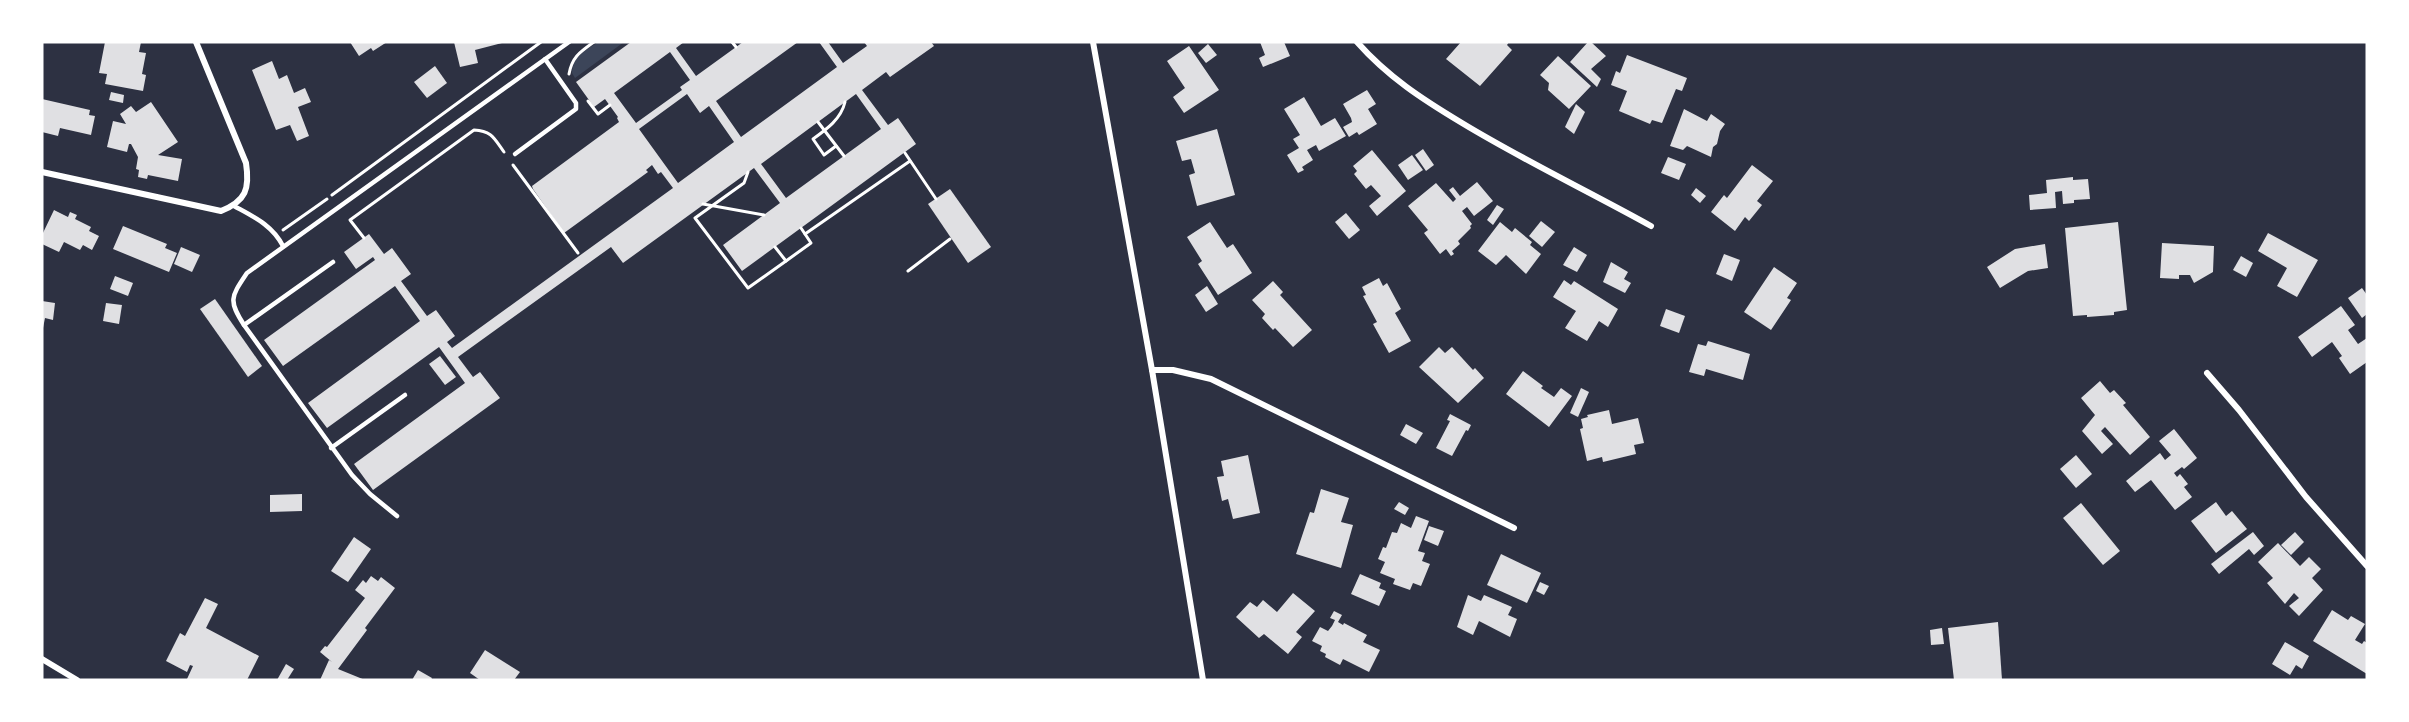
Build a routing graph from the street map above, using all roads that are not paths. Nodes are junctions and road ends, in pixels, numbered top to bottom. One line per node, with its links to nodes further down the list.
1 (196, 42): 8 (street)
2 (569, 42): 5 (lane)
3 (1093, 42): 13 (street)
4 (1357, 42): 9 (street)
5 (545, 59): 6 (lane); 10 (lane)
6 (515, 154)
7 (42, 172): 8 (street)
8 (237, 203): 10 (lane)
9 (1651, 226)
10 (283, 246): 12 (lane)
11 (333, 262): 12 (lane)
12 (244, 325): 16 (lane)
13 (1152, 370): 18 (street); 22 (street)
14 (2207, 373): 19 (street)
15 (405, 395): 16 (lane)
16 (331, 448): 17 (lane)
17 (397, 516)
18 (1514, 528)
19 (2367, 566)
20 (42, 659): 21 (street)
21 (77, 680)
22 (1203, 680)

